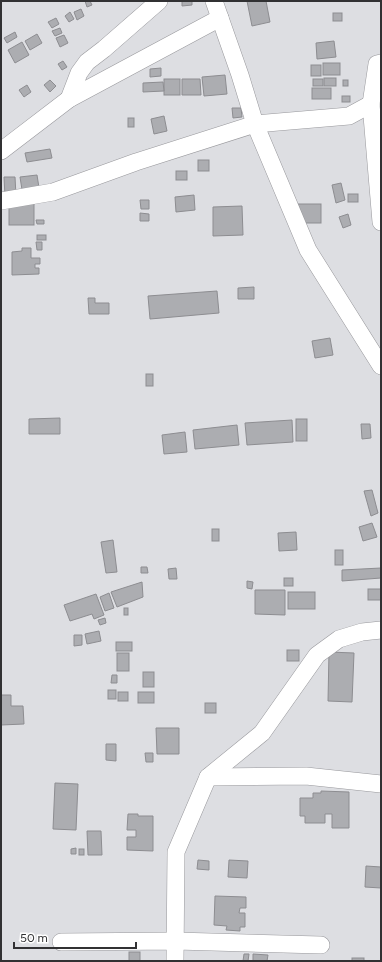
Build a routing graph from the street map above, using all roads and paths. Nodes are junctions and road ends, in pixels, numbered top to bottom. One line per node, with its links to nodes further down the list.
1 (159, 1): 5 (street)
2 (214, 1): 3 (street)
3 (220, 18): 5 (street); 7 (street)
4 (381, 63): 6 (street)
5 (69, 100): 8 (street)
6 (371, 104): 7 (street); 10 (street)
7 (255, 124): 9 (street); 11 (street)
8 (1, 151)
9 (1, 201)
10 (381, 222)
11 (381, 366)
12 (381, 630): 13 (street)
13 (208, 776): 14 (street); 15 (street)
14 (381, 784)
15 (176, 941): 16 (street); 17 (street); 18 (street)
16 (61, 942)
17 (320, 945)
18 (175, 961)

